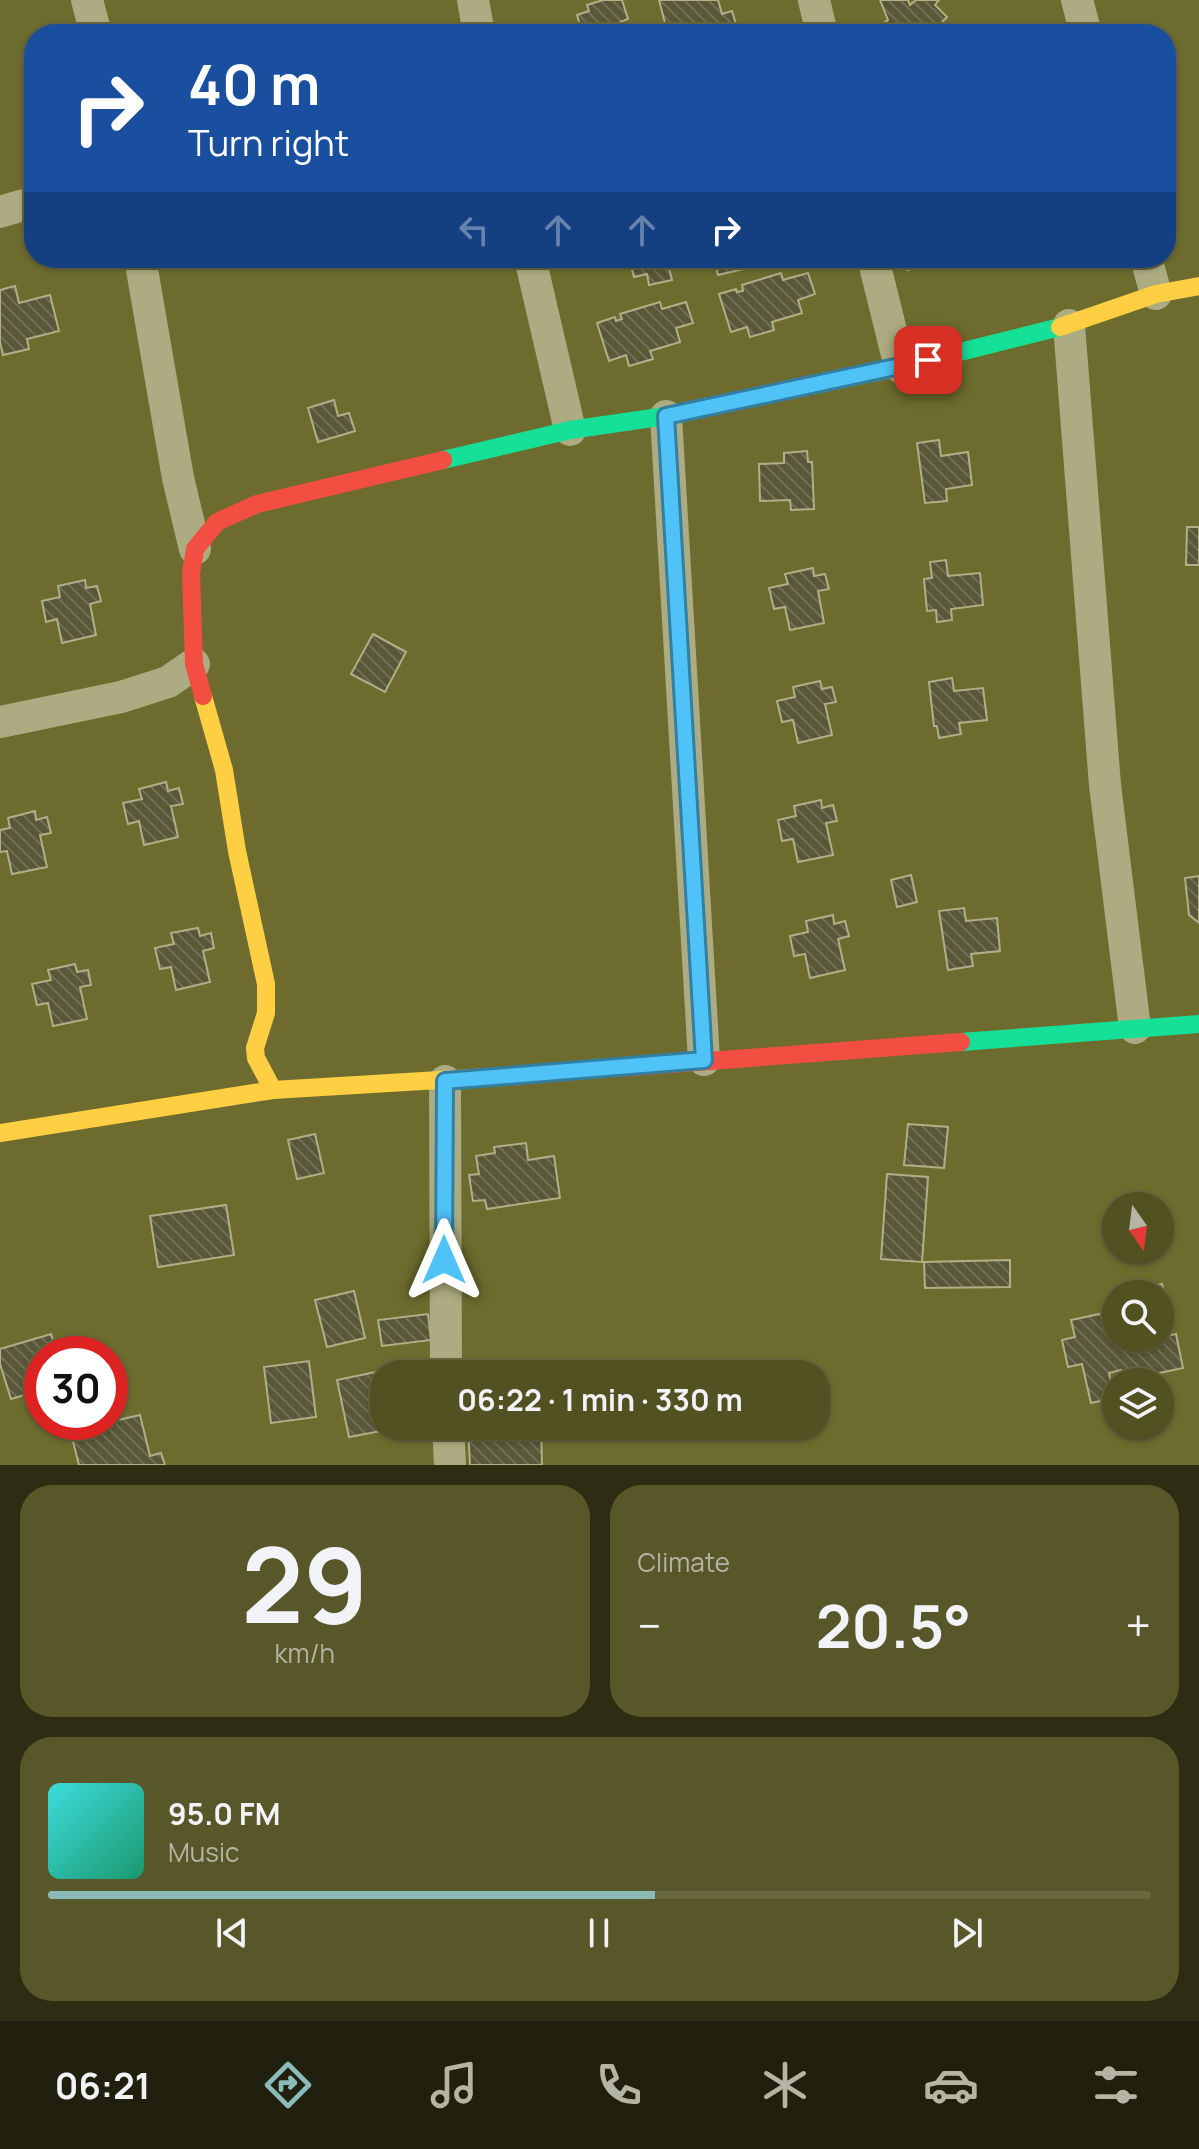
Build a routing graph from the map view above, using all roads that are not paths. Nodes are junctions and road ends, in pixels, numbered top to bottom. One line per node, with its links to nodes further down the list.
1 (87, 0): 5 (street)
2 (473, 0): 6 (street)
3 (814, 0): 7 (street)
4 (1077, 0): 8 (street)
5 (93, 24)
6 (477, 24)
7 (820, 24)
8 (1083, 24)
9 (24, 205): 10 (street)
10 (0, 212)
11 (142, 268): 21 (street)
12 (532, 268): 20 (street)
13 (875, 268): 18 (street)
14 (1149, 268): 16 (street)
15 (1199, 286): 16 (street)
16 (1156, 294): 17 (street)
17 (1069, 325): 18 (street); 25 (street)
18 (900, 367): 19 (street)
19 (666, 416): 20 (street); 26 (street)
20 (570, 430): 21 (street)
21 (195, 549): 22 (street)
22 (194, 664): 23 (street); 28 (street)
23 (0, 722)
24 (1199, 1024): 25 (street)
25 (1135, 1028): 26 (street)
26 (704, 1060): 27 (street)
27 (445, 1081): 28 (street); 30 (street)
28 (273, 1090): 29 (street)
29 (0, 1133)
30 (445, 1360)
31 (449, 1440): 32 (street)
32 (450, 1465)

